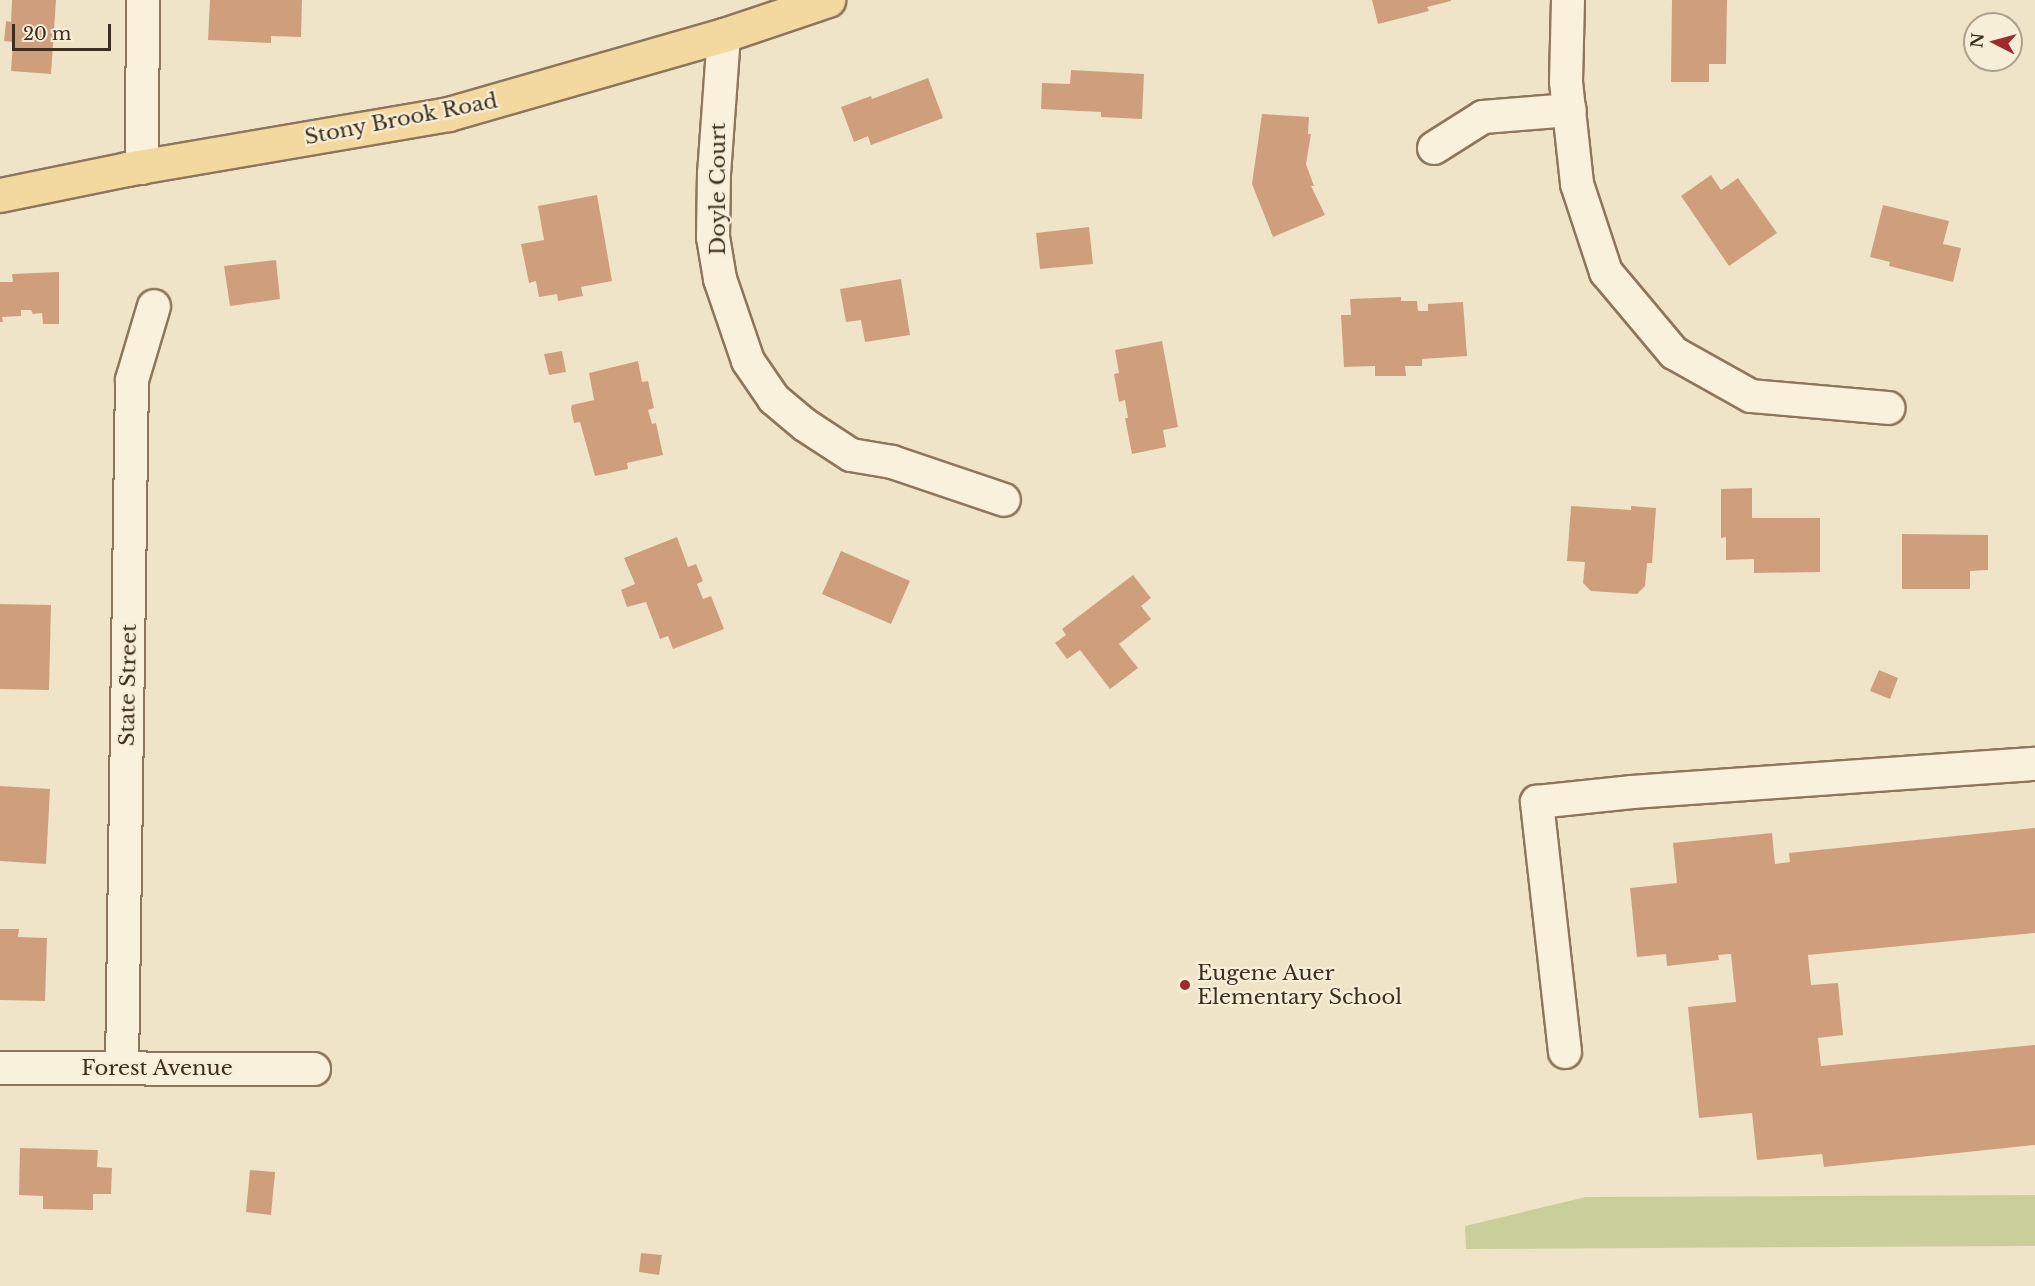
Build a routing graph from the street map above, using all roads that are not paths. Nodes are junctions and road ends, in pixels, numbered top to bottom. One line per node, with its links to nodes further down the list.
1 (143, 0): 7 (street)
2 (828, 0): 4 (main road, Stony Brook Road)
3 (1568, 0): 5 (street)
4 (724, 35): 7 (main road, Stony Brook Road); 11 (street, Doyle Court)
5 (1570, 110): 6 (street); 10 (street)
6 (1434, 148)
7 (141, 168): 8 (main road, Stony Brook Road)
8 (0, 195)
9 (154, 306): 15 (street, State Street)
10 (1888, 408)
11 (1004, 500)
12 (2035, 764): 13 (street)
13 (1565, 1052)
14 (0, 1068): 15 (street, Forest Avenue)
15 (122, 1068): 16 (street, Forest Avenue)
16 (314, 1069)

